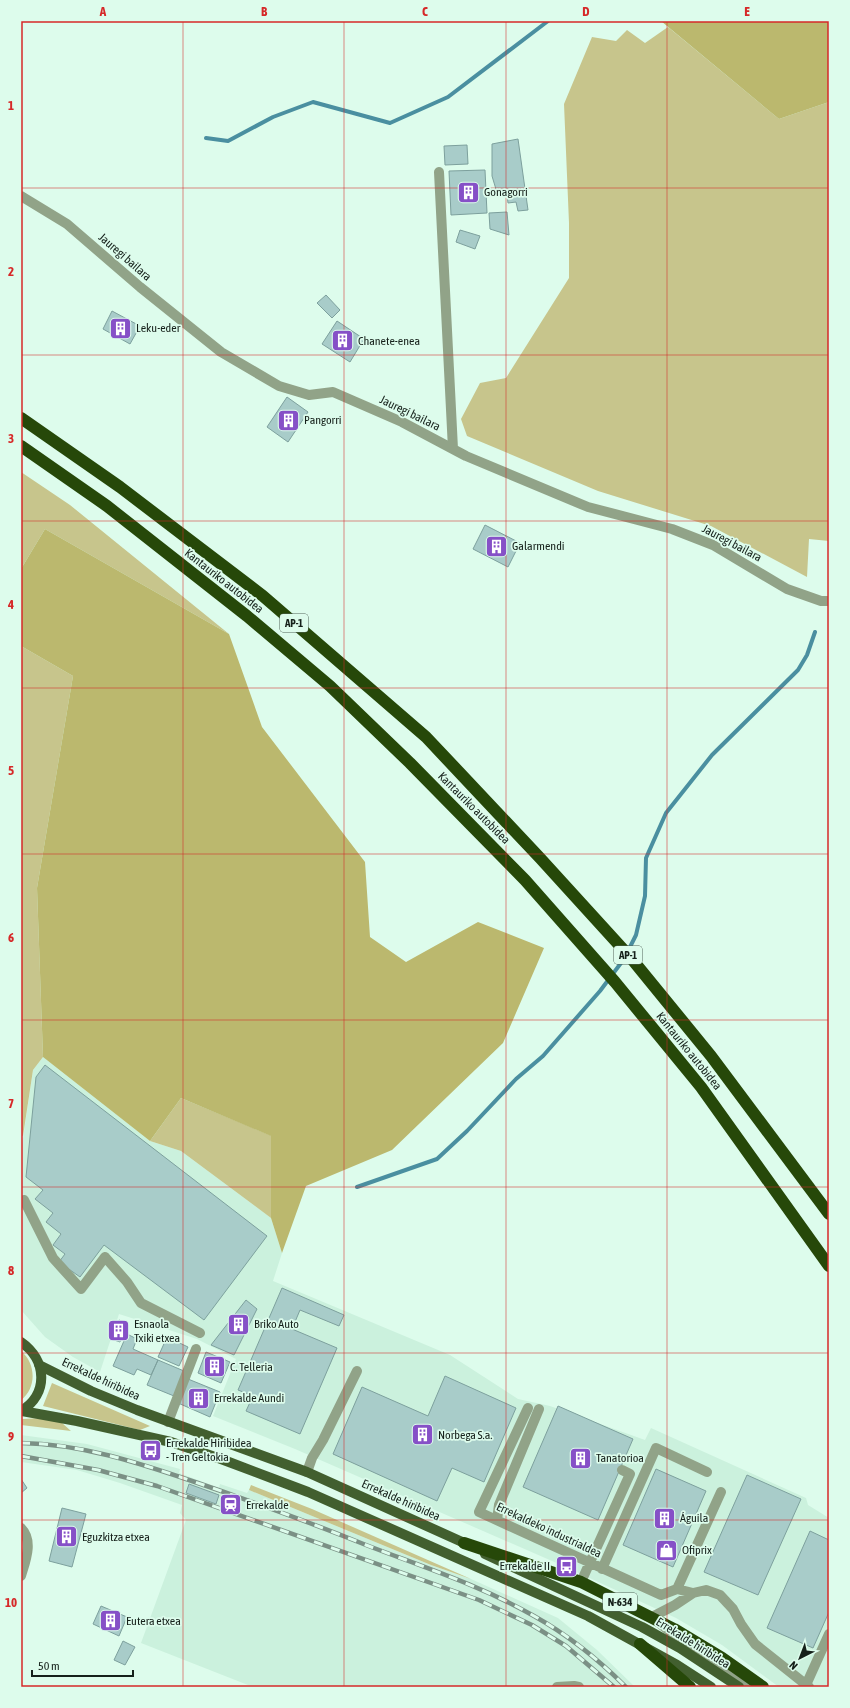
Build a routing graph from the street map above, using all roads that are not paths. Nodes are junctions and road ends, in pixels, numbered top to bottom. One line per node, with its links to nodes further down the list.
1 (439, 172): 5 (street)
2 (21, 196): 5 (street, Jauregi bailara)
3 (21, 418): 8 (highway, Kantauriko autobidea / AP-1)
4 (21, 446): 9 (highway, Kantauriko autobidea / AP-1)
5 (453, 449): 6 (street, Jauregi bailara)
6 (825, 601)
7 (21, 1202): 10 (street)
8 (829, 1214)
9 (829, 1266)
10 (200, 1333)
11 (21, 1342): 13 (main road)
12 (196, 1349): 18 (street)
13 (40, 1365): 17 (main road); 18 (main road, Errekalde hiribidea)
14 (357, 1372): 20 (street)
15 (528, 1408): 23 (street, Errekaldeko industrialdea)
16 (539, 1409): 23 (street)
17 (22, 1411): 34 (main road)
18 (168, 1422): 20 (main road, Errekalde hiribidea)
19 (622, 1470): 26 (street)
20 (307, 1472): 25 (main road, Errekalde hiribidea)
21 (707, 1472): 27 (street)
22 (721, 1492): 30 (street)
23 (497, 1520): 26 (street, Errekaldeko industrialdea)
24 (21, 1528): 28 (street)
25 (464, 1543): 29 (highway, N-634); 40 (main road, Errekalde hiribidea)
26 (590, 1563): 27 (street, Errekaldeko industrialdea); 29 (street)
27 (602, 1569): 30 (street, Errekaldeko industrialdea)
28 (21, 1576)
29 (581, 1582): 32 (highway, N-634)
30 (677, 1589): 31 (street, Errekaldeko industrialdea)
31 (693, 1593): 32 (street); 35 (street, Errekaldeko industrialdea)
32 (652, 1617): 41 (street); 42 (highway, N-634)
33 (829, 1634): 35 (street)
34 (640, 1644): 38 (highway); 39 (main road)
35 (807, 1686)
36 (557, 1687): 37 (street)
37 (579, 1687)
38 (690, 1687)
39 (711, 1687)
40 (739, 1687)
41 (751, 1687)
42 (763, 1687)

